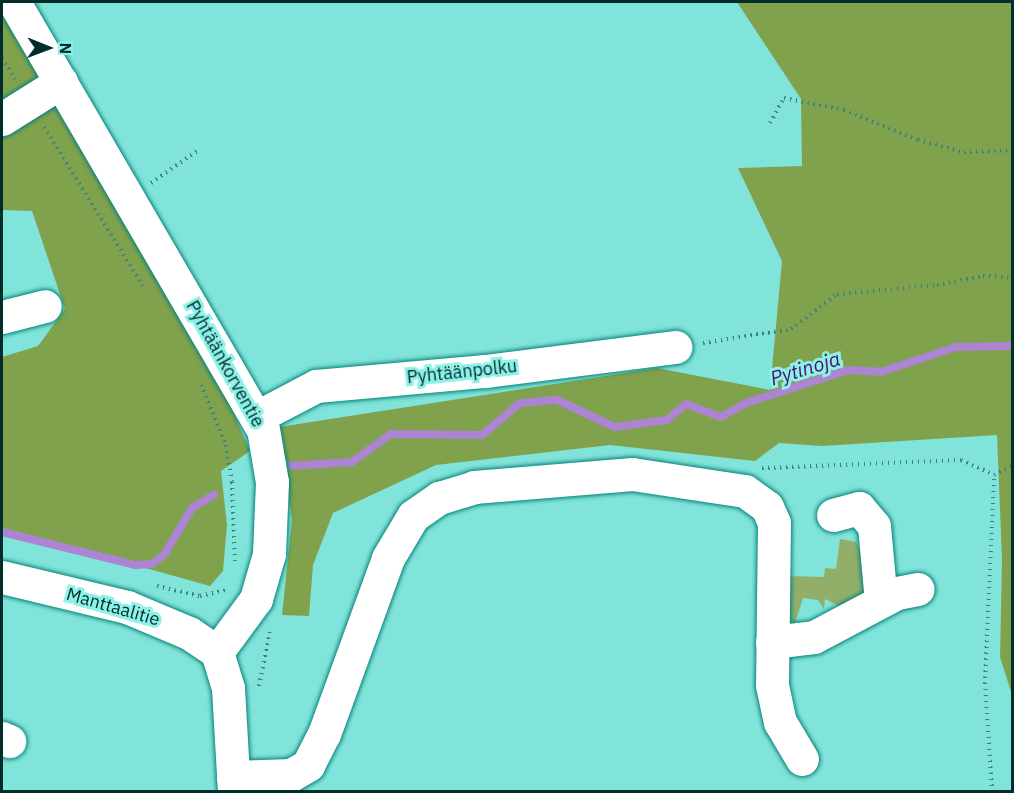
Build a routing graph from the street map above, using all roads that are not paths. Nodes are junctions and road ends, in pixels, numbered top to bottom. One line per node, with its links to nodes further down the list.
1 (14, 2): 2 (street, Pyhtäänkorventie)
2 (61, 82): 3 (street); 7 (street, Pyhtäänkorventie)
3 (2, 119)
4 (45, 306): 5 (street)
5 (2, 317)
6 (675, 347): 7 (street, Pyhtäänpolku)
7 (257, 417): 13 (street, Pyhtäänkorventie)
8 (833, 515): 11 (street)
9 (2, 577): 13 (street, Manttaalitie)
10 (918, 589): 11 (street)
11 (881, 601): 12 (street)
12 (772, 642): 14 (street); 15 (street)
13 (217, 652): 15 (street)
14 (802, 759)
15 (233, 784)

